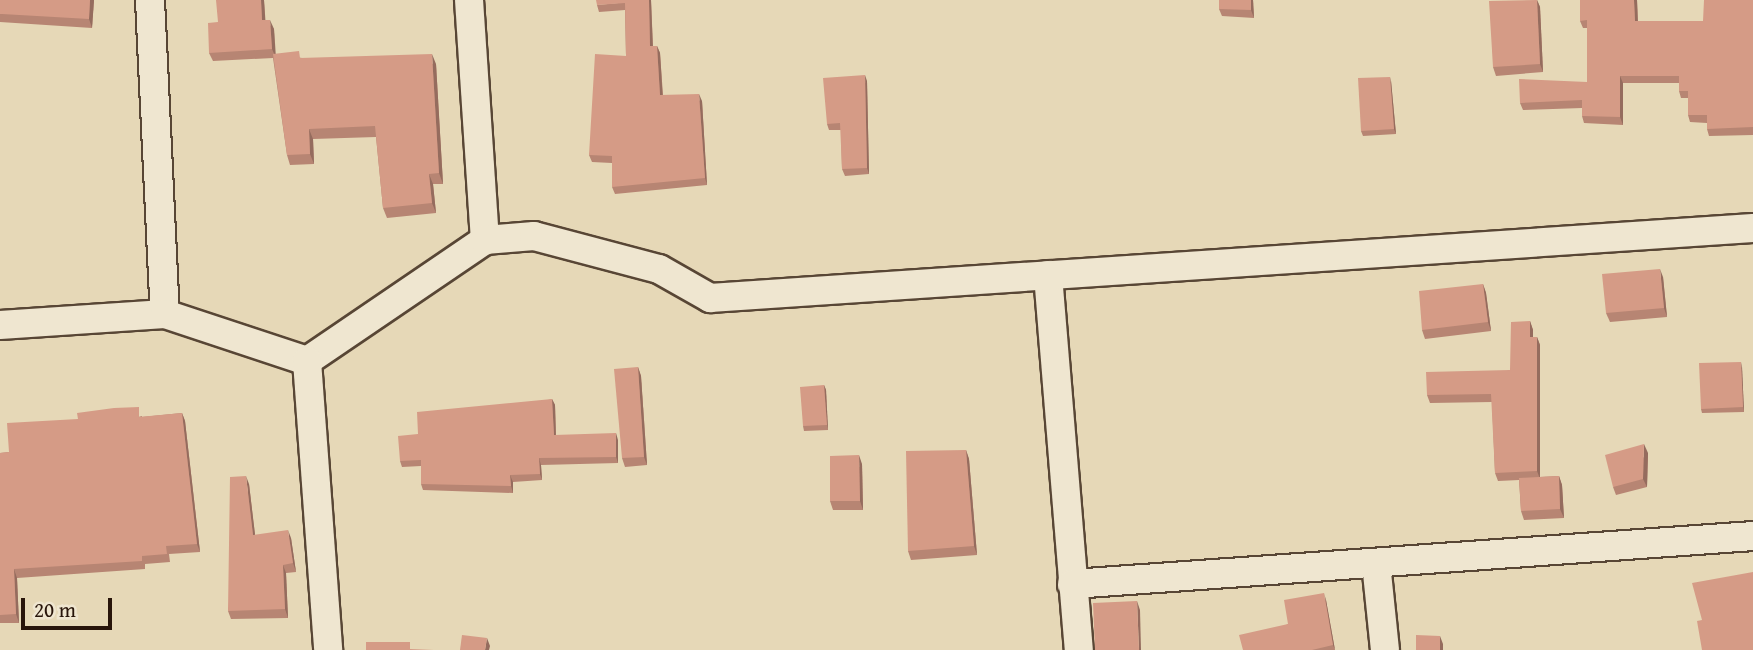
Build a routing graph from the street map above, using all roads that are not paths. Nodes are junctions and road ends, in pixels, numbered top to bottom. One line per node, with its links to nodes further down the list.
1 (150, 0): 6 (street)
2 (469, 0): 4 (street)
3 (1753, 228): 5 (street)
4 (485, 240): 5 (street); 8 (street)
5 (1048, 275): 11 (street)
6 (165, 314): 7 (street); 8 (street)
7 (0, 325)
8 (307, 360): 12 (street)
9 (1753, 536): 10 (street)
10 (1376, 562): 11 (street); 14 (street)
11 (1072, 584): 13 (street)
12 (328, 650)
13 (1079, 650)
14 (1385, 650)

